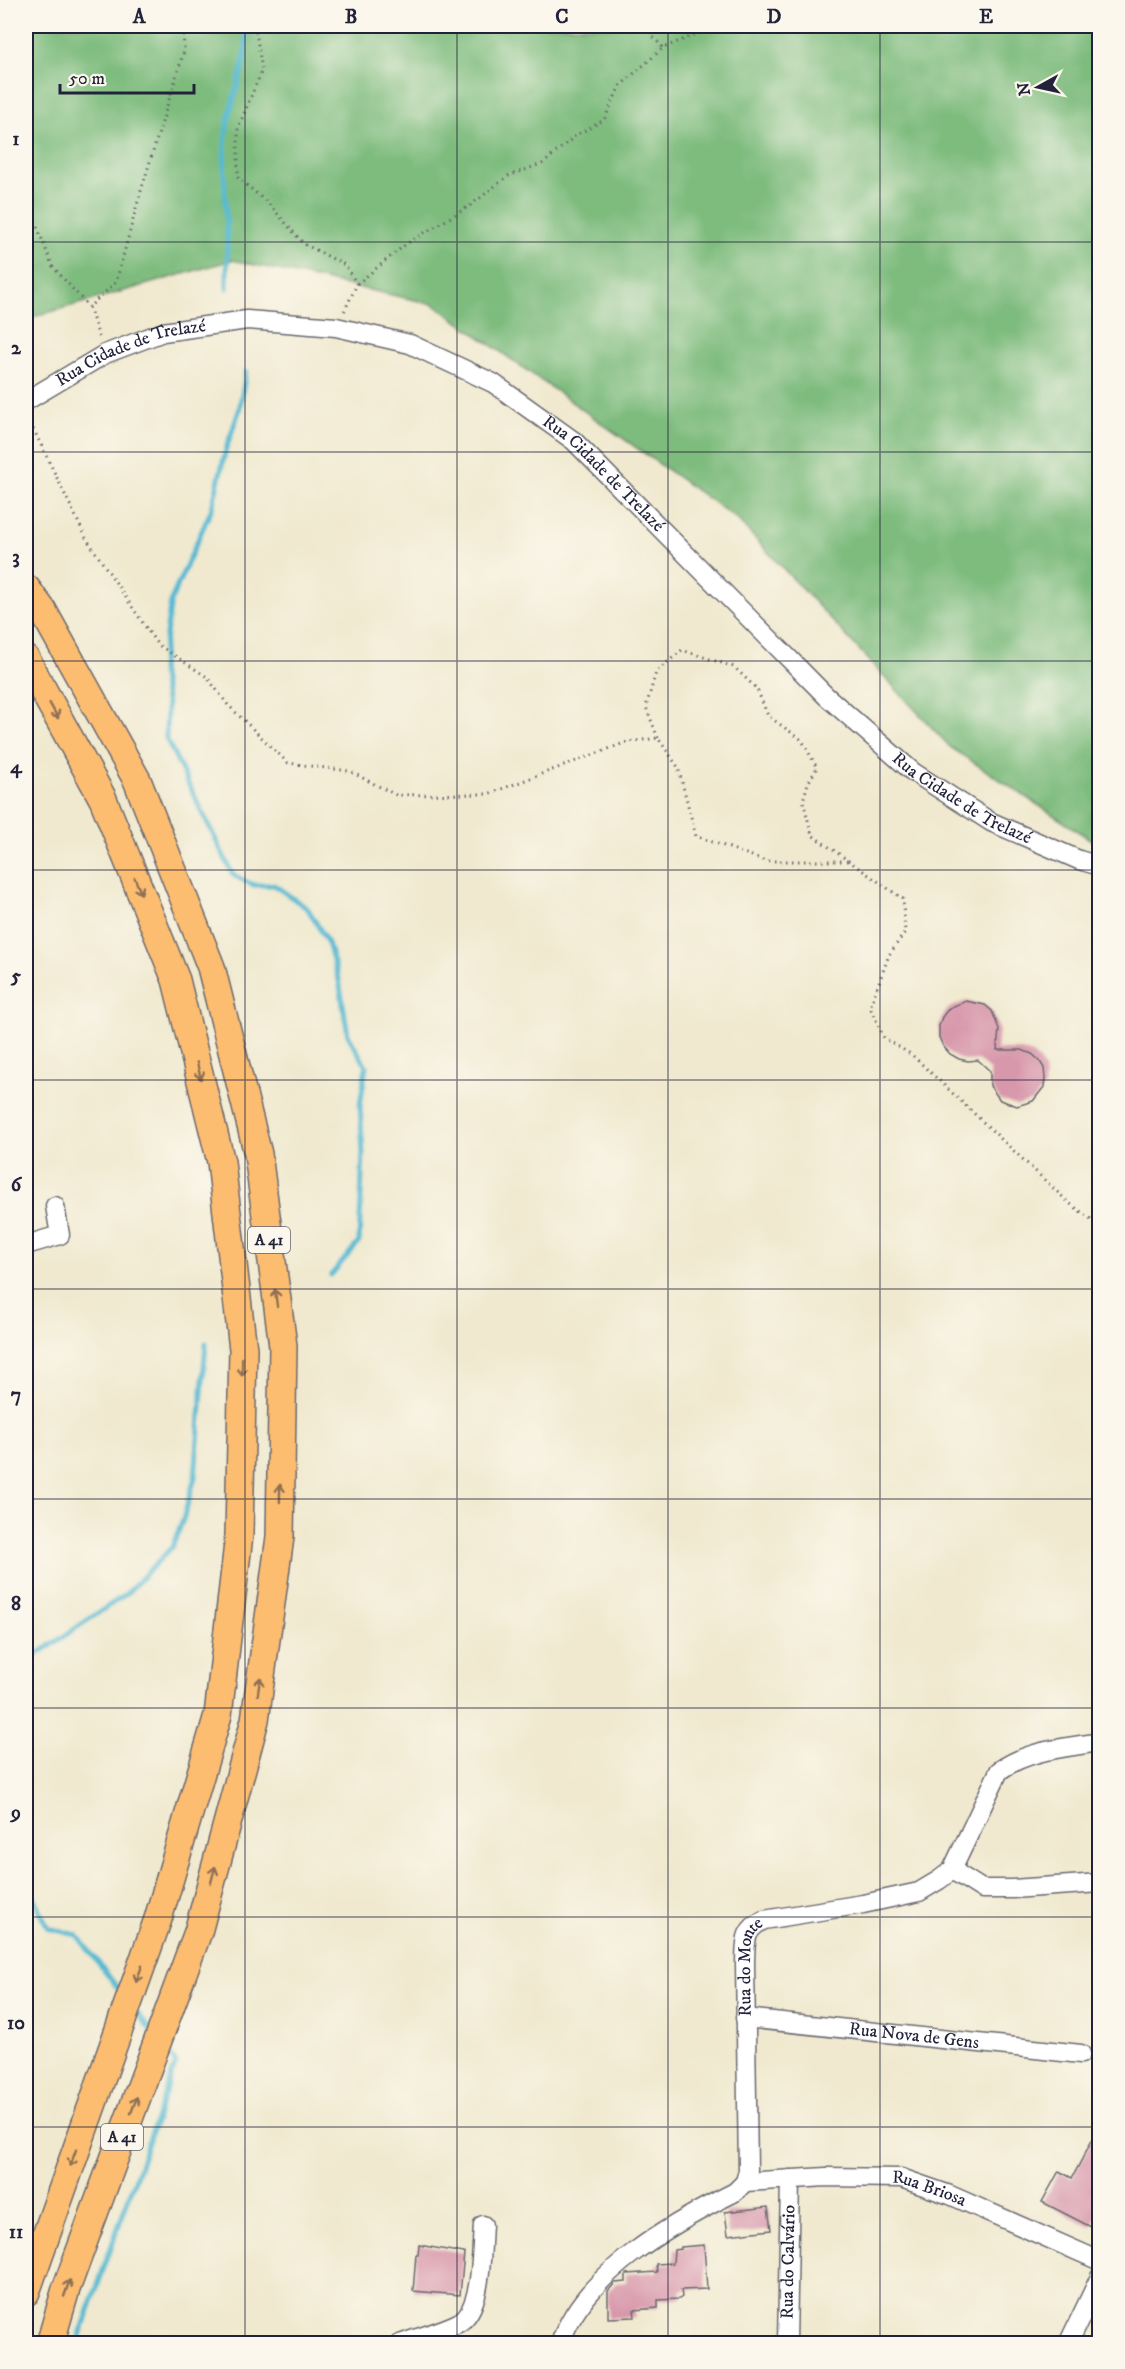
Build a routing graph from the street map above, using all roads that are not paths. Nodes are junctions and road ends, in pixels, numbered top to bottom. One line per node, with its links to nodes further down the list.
1 (26, 401): 4 (street, Rua Cidade de Trelazé)
2 (26, 588): 19 (highway, A 41, one-way to 2)
3 (26, 660): 17 (highway, A 41, one-way to 17)
4 (1100, 866)
5 (55, 1206): 6 (street)
6 (26, 1245)
7 (1100, 1742): 8 (street)
8 (952, 1870): 9 (street); 10 (street, Rua do Monte)
9 (1100, 1883)
10 (745, 2018): 11 (street, Rua Nova de Gens); 13 (street, Rua do Monte)
11 (1081, 2054)
12 (790, 2179): 13 (street, Rua Briosa); 15 (street, Rua Briosa); 22 (street, Rua do Calvário)
13 (745, 2182): 21 (street)
14 (483, 2226): 18 (street)
15 (1100, 2261)
16 (1100, 2277): 23 (street)
17 (26, 2292)
18 (444, 2336): 20 (street)
19 (50, 2343)
20 (400, 2343)
21 (560, 2343)
22 (787, 2343)
23 (1068, 2343)

